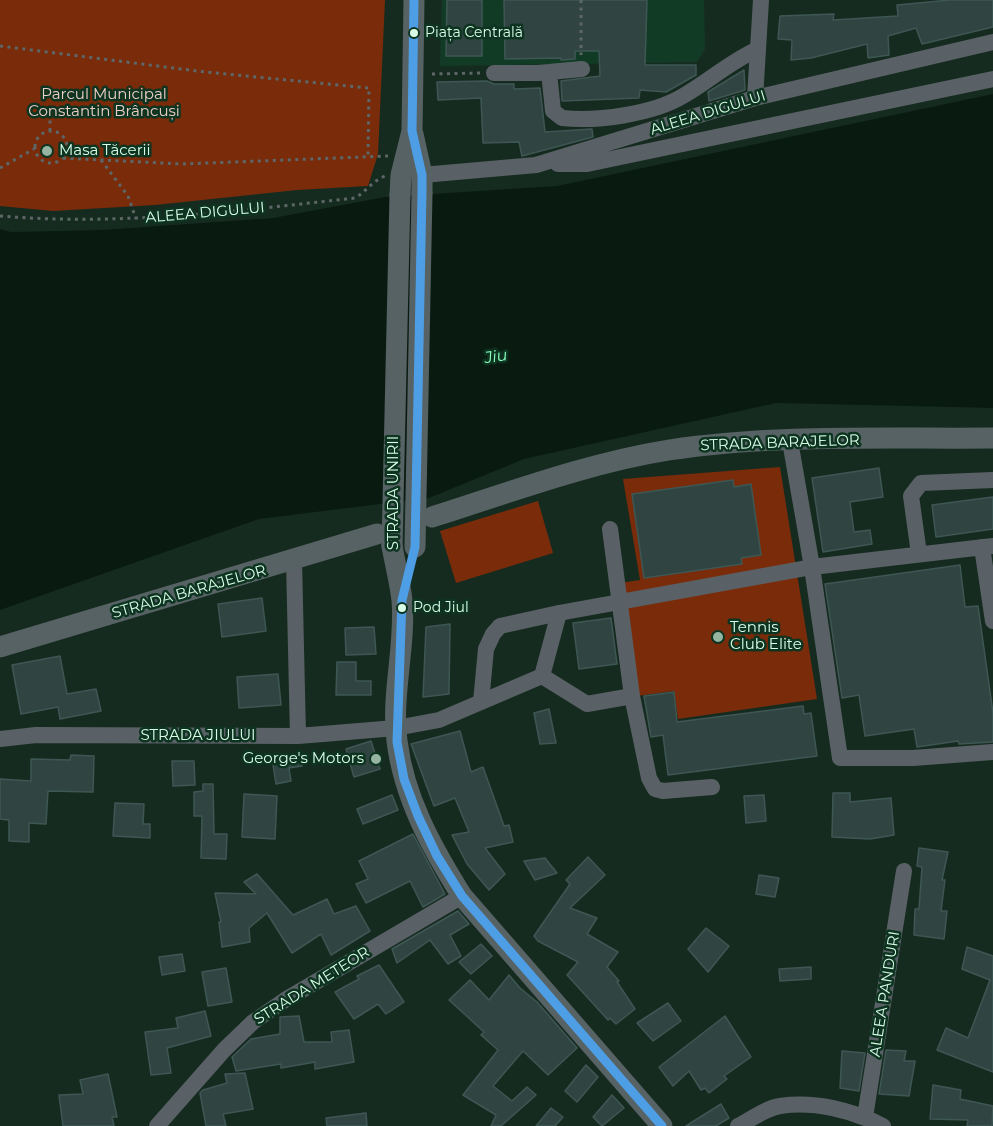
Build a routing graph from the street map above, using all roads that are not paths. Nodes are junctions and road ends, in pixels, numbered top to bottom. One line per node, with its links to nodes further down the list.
1 (414, 0): 10 (main road, STRADA UNIRII)
2 (761, 0): 4 (street)
3 (993, 42): 9 (street, ALEEA DIGULUI)
4 (758, 49): 6 (street); 9 (street)
5 (582, 69): 6 (street)
6 (549, 72): 7 (street)
7 (494, 73)
8 (993, 79): 11 (street)
9 (755, 98): 11 (street, ALEEA DIGULUI)
10 (412, 131): 12 (main road, STRADA UNIRII); 18 (main road, STRADA UNIRII, bridge)
11 (536, 165): 12 (street, ALEEA DIGULUI)
12 (422, 184): 23 (main road, STRADA UNIRII, bridge)
13 (993, 438): 14 (main road, STRADA BARAJELOR)
14 (790, 441): 16 (main road, STRADA BARAJELOR); 22 (street)
15 (993, 480): 20 (street)
16 (432, 517)
17 (610, 529): 24 (street)
18 (385, 540): 21 (main road, STRADA BARAJELOR); 23 (main road, STRADA UNIRII)
19 (988, 547): 20 (street); 26 (street)
20 (919, 554): 22 (street)
21 (294, 560): 27 (main road, STRADA BARAJELOR); 32 (street)
22 (812, 567): 24 (street); 34 (street)
23 (402, 600): 31 (main road)
24 (619, 602): 25 (street); 29 (street)
25 (559, 613): 28 (street); 30 (street)
26 (993, 621)
27 (0, 647)
28 (542, 676): 29 (street); 30 (street, STRADA JIULUI)
29 (632, 696): 35 (street)
30 (481, 702): 31 (street, STRADA JIULUI)
31 (396, 728): 32 (street, STRADA JIULUI); 37 (main road)
32 (298, 736): 33 (street, STRADA JIULUI)
33 (0, 739)
34 (993, 752)
35 (712, 787)
36 (904, 871): 38 (street, ALEEA PANDURI)
37 (462, 896): 39 (street, STRADA METEOR); 40 (main road)
38 (866, 1117): 41 (street); 42 (street)
39 (157, 1126)
40 (662, 1126)
41 (738, 1126)
42 (883, 1126)

